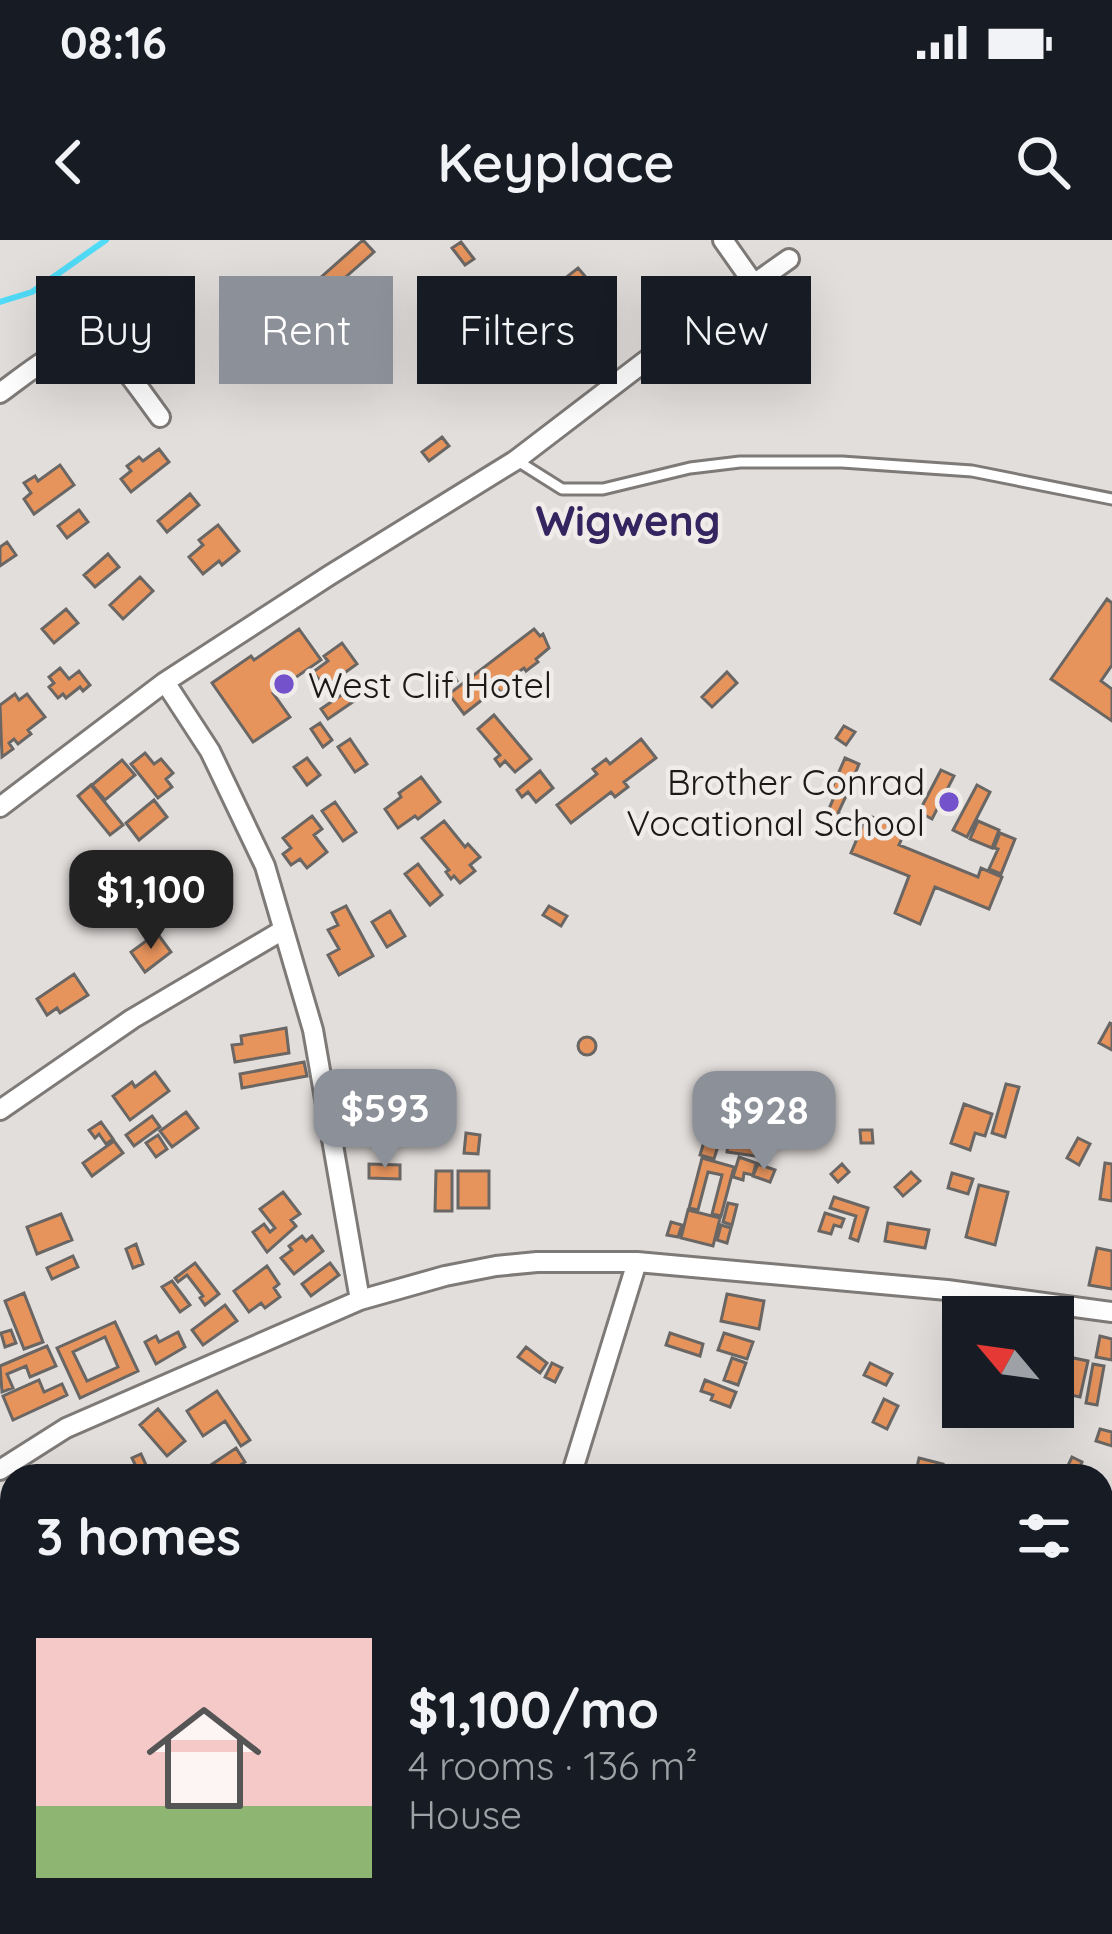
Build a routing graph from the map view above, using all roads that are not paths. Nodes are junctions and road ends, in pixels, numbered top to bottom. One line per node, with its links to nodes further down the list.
1 (723, 240): 3 (street)
2 (789, 259): 4 (street)
3 (748, 276)
4 (765, 276)
5 (641, 364): 8 (street)
6 (0, 393): 7 (street)
7 (160, 417)
8 (516, 460): 9 (lane); 10 (street)
9 (1112, 499)
10 (165, 682): 11 (street); 12 (street)
11 (0, 807)
12 (283, 930): 13 (street); 15 (street)
13 (0, 1110)
14 (637, 1262): 15 (street); 16 (street); 18 (street)
15 (360, 1300): 17 (street)
16 (1112, 1312)
17 (9, 1464)
18 (575, 1464)

